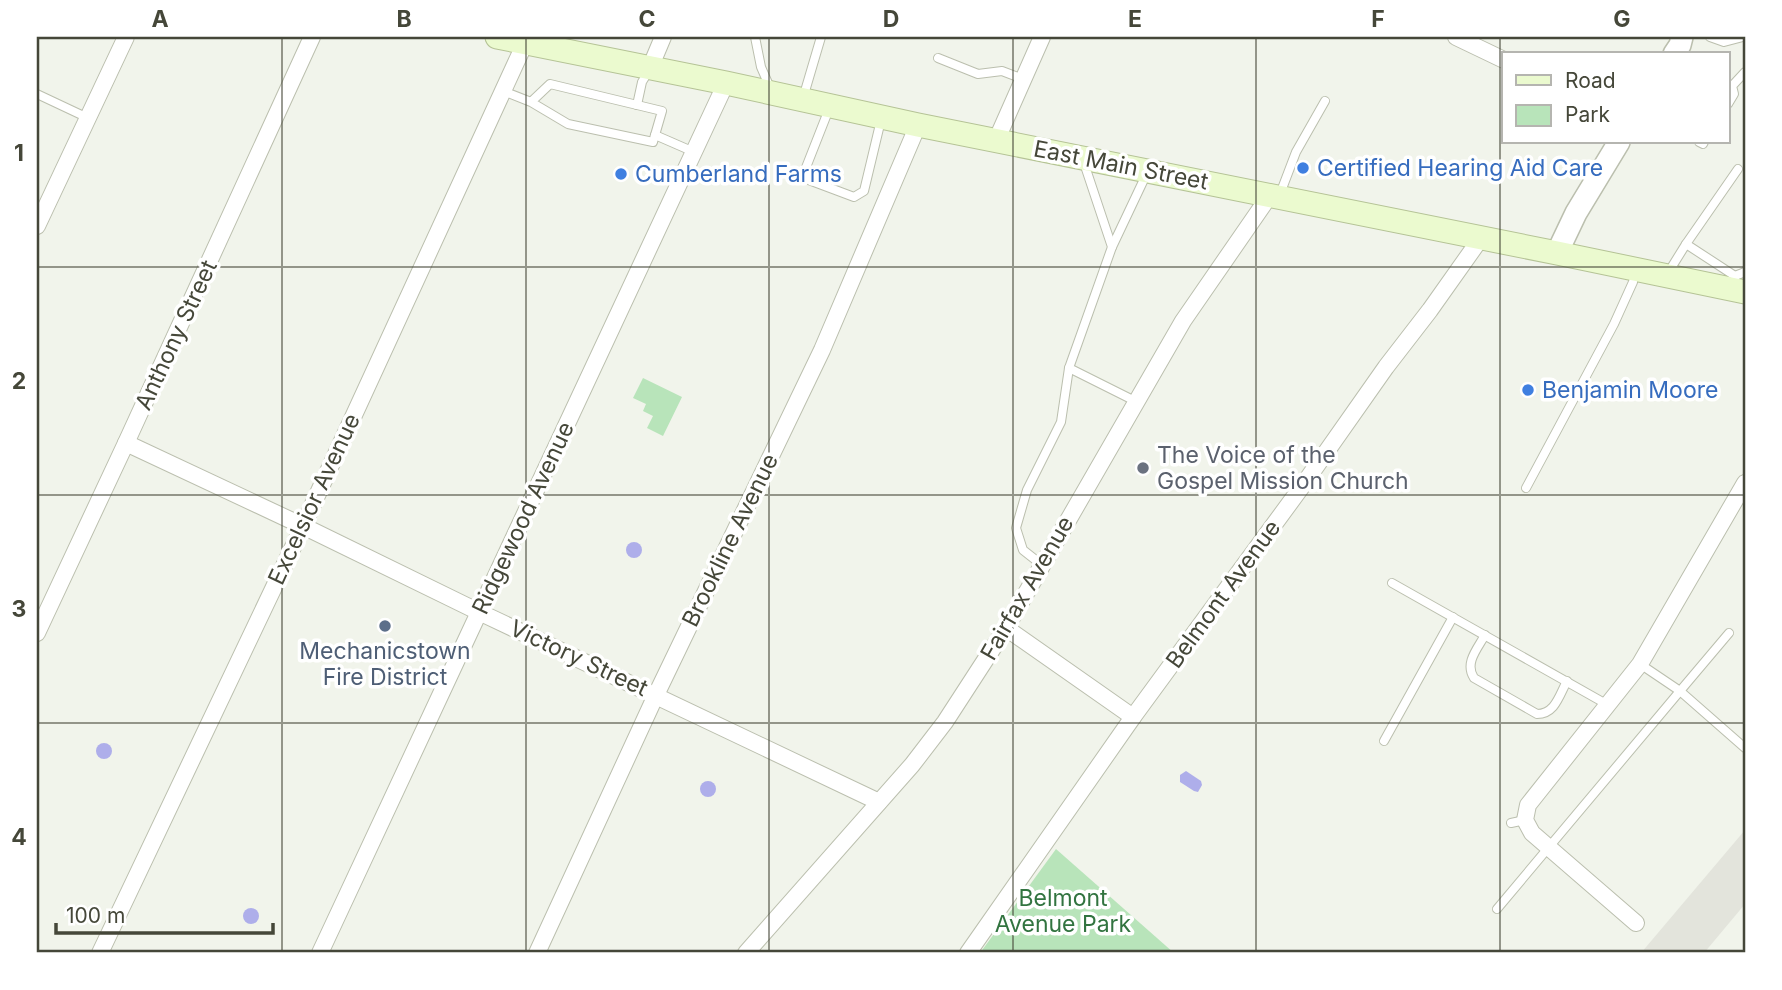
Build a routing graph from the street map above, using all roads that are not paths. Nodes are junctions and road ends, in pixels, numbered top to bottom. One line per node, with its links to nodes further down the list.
1 (126, 37): 29 (street)
2 (313, 37): 49 (street, Anthony Street)
3 (497, 37): 11 (main road, East Main Street)
4 (663, 37): 14 (street)
5 (755, 37): 20 (lane)
6 (821, 37): 22 (lane)
7 (1042, 37): 16 (street)
8 (1456, 37): 13 (street)
9 (1710, 37): 10 (lane)
10 (1743, 37)
11 (522, 40): 14 (main road, East Main Street); 19 (street, Excelsior Avenue)
12 (938, 58): 16 (lane)
13 (1502, 60)
14 (650, 68): 17 (main road, East Main Street); 26 (lane)
15 (1745, 72): 18 (lane)
16 (1023, 79): 32 (street)
17 (726, 83): 20 (main road, East Main Street); 34 (street, Ridgewood Avenue)
18 (1730, 84): 24 (lane)
19 (503, 91): 25 (lane); 52 (street, Excelsior Avenue)
20 (772, 93): 22 (main road, East Main Street)
21 (37, 94): 29 (lane)
22 (802, 100): 27 (main road, East Main Street)
23 (1325, 101): 38 (lane)
24 (1730, 101)
25 (531, 102): 26 (lane); 31 (lane)
26 (637, 105): 31 (lane)
27 (830, 106): 28 (main road, East Main Street); 28 (lane)
28 (882, 117): 30 (main road, East Main Street)
29 (88, 118): 39 (street)
30 (918, 125): 32 (main road, East Main Street); 64 (street, Brookline Avenue)
31 (655, 135): 34 (lane)
32 (996, 141): 35 (main road, East Main Street)
33 (1618, 144): 43 (street)
34 (694, 152): 55 (street, Ridgewood Avenue)
35 (1082, 158): 37 (main road, East Main Street); 42 (lane)
36 (1738, 169): 41 (lane)
37 (1148, 170): 38 (main road, East Main Street); 42 (lane)
38 (1274, 196): 40 (main road, East Main Street); 48 (street, Fairfax Avenue)
39 (37, 226)
40 (1481, 238): 43 (main road, East Main Street); 66 (street, Belmont Avenue)
41 (1686, 244): 45 (lane); 46 (lane)
42 (1112, 247): 47 (lane)
43 (1557, 253): 44 (main road, East Main Street)
44 (1636, 270): 45 (main road, East Main Street); 51 (lane)
45 (1667, 276): 46 (main road, East Main Street)
46 (1739, 283)
47 (1069, 368): 48 (lane); 53 (lane)
48 (1135, 401): 53 (street, Fairfax Avenue)
49 (126, 443): 52 (street, Victory Street); 58 (street, Anthony Street)
50 (1745, 483): 61 (street)
51 (1526, 488)
52 (303, 526): 55 (street, Victory Street); 73 (street, Excelsior Avenue)
53 (1042, 565): 57 (street, Fairfax Avenue)
54 (1392, 583): 56 (lane)
55 (479, 612): 64 (street, Victory Street); 74 (street, Ridgewood Avenue)
56 (1453, 617): 60 (lane); 67 (lane)
57 (1006, 628): 66 (street); 69 (street, Fairfax Avenue)
58 (37, 633)
59 (1729, 634): 63 (lane)
60 (1485, 635): 62 (lane); 62 (lane)
61 (1640, 664): 63 (lane); 65 (street)
62 (1567, 681): 65 (lane)
63 (1680, 691): 68 (lane); 70 (lane)
64 (656, 695): 69 (street, Victory Street); 75 (street, Brookline Avenue)
65 (1608, 705): 70 (street)
66 (1133, 717): 77 (street, Belmont Avenue)
67 (1384, 741)
68 (1745, 747)
69 (879, 802): 76 (street, Fairfax Avenue)
70 (1549, 848): 71 (lane); 72 (street)
71 (1497, 909)
72 (1636, 923)
73 (100, 953)
74 (320, 953)
75 (537, 953)
76 (746, 953)
77 (968, 953)

